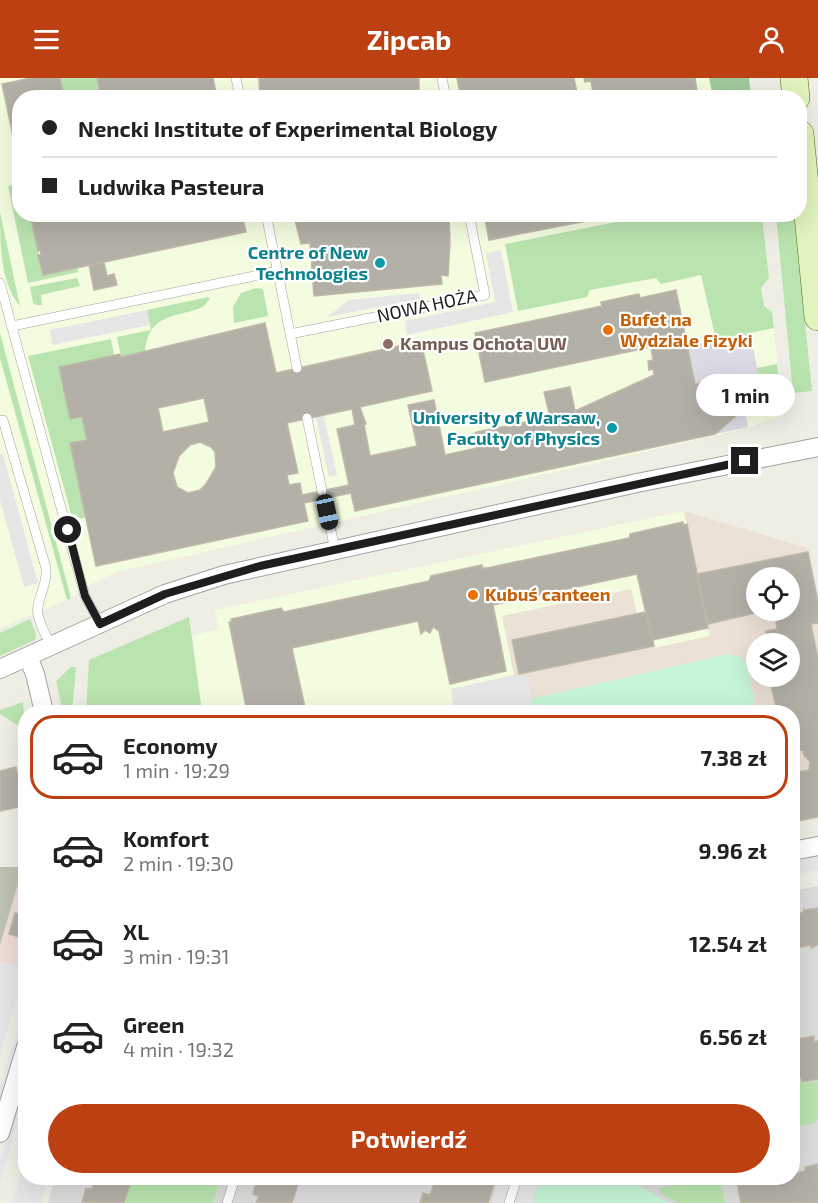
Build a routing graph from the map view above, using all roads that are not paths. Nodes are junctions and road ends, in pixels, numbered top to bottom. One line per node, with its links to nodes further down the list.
1 (807, 157): 2 (main road)
2 (818, 188)
3 (807, 208): 8 (main road)
4 (268, 222): 6 (lane)
5 (471, 222): 10 (lane, NOWA HOŻA)
6 (278, 271): 9 (lane); 10 (lane)
7 (0, 283): 9 (lane)
8 (818, 317)
9 (12, 326): 16 (lane)
10 (290, 334): 11 (lane)
11 (297, 368)
12 (307, 418): 15 (lane)
13 (0, 421): 17 (lane)
14 (818, 447): 15 (street)
15 (335, 550): 16 (street)
16 (100, 624): 17 (street)
17 (51, 646): 18 (street)
18 (28, 657): 19 (street); 20 (street)
19 (0, 669)
20 (42, 705)
21 (818, 846): 22 (street)
22 (800, 849)
23 (18, 1073): 24 (street)
24 (0, 1133)
25 (233, 1185): 27 (lane)
26 (515, 1185): 28 (lane)
27 (227, 1203)
28 (509, 1203)

